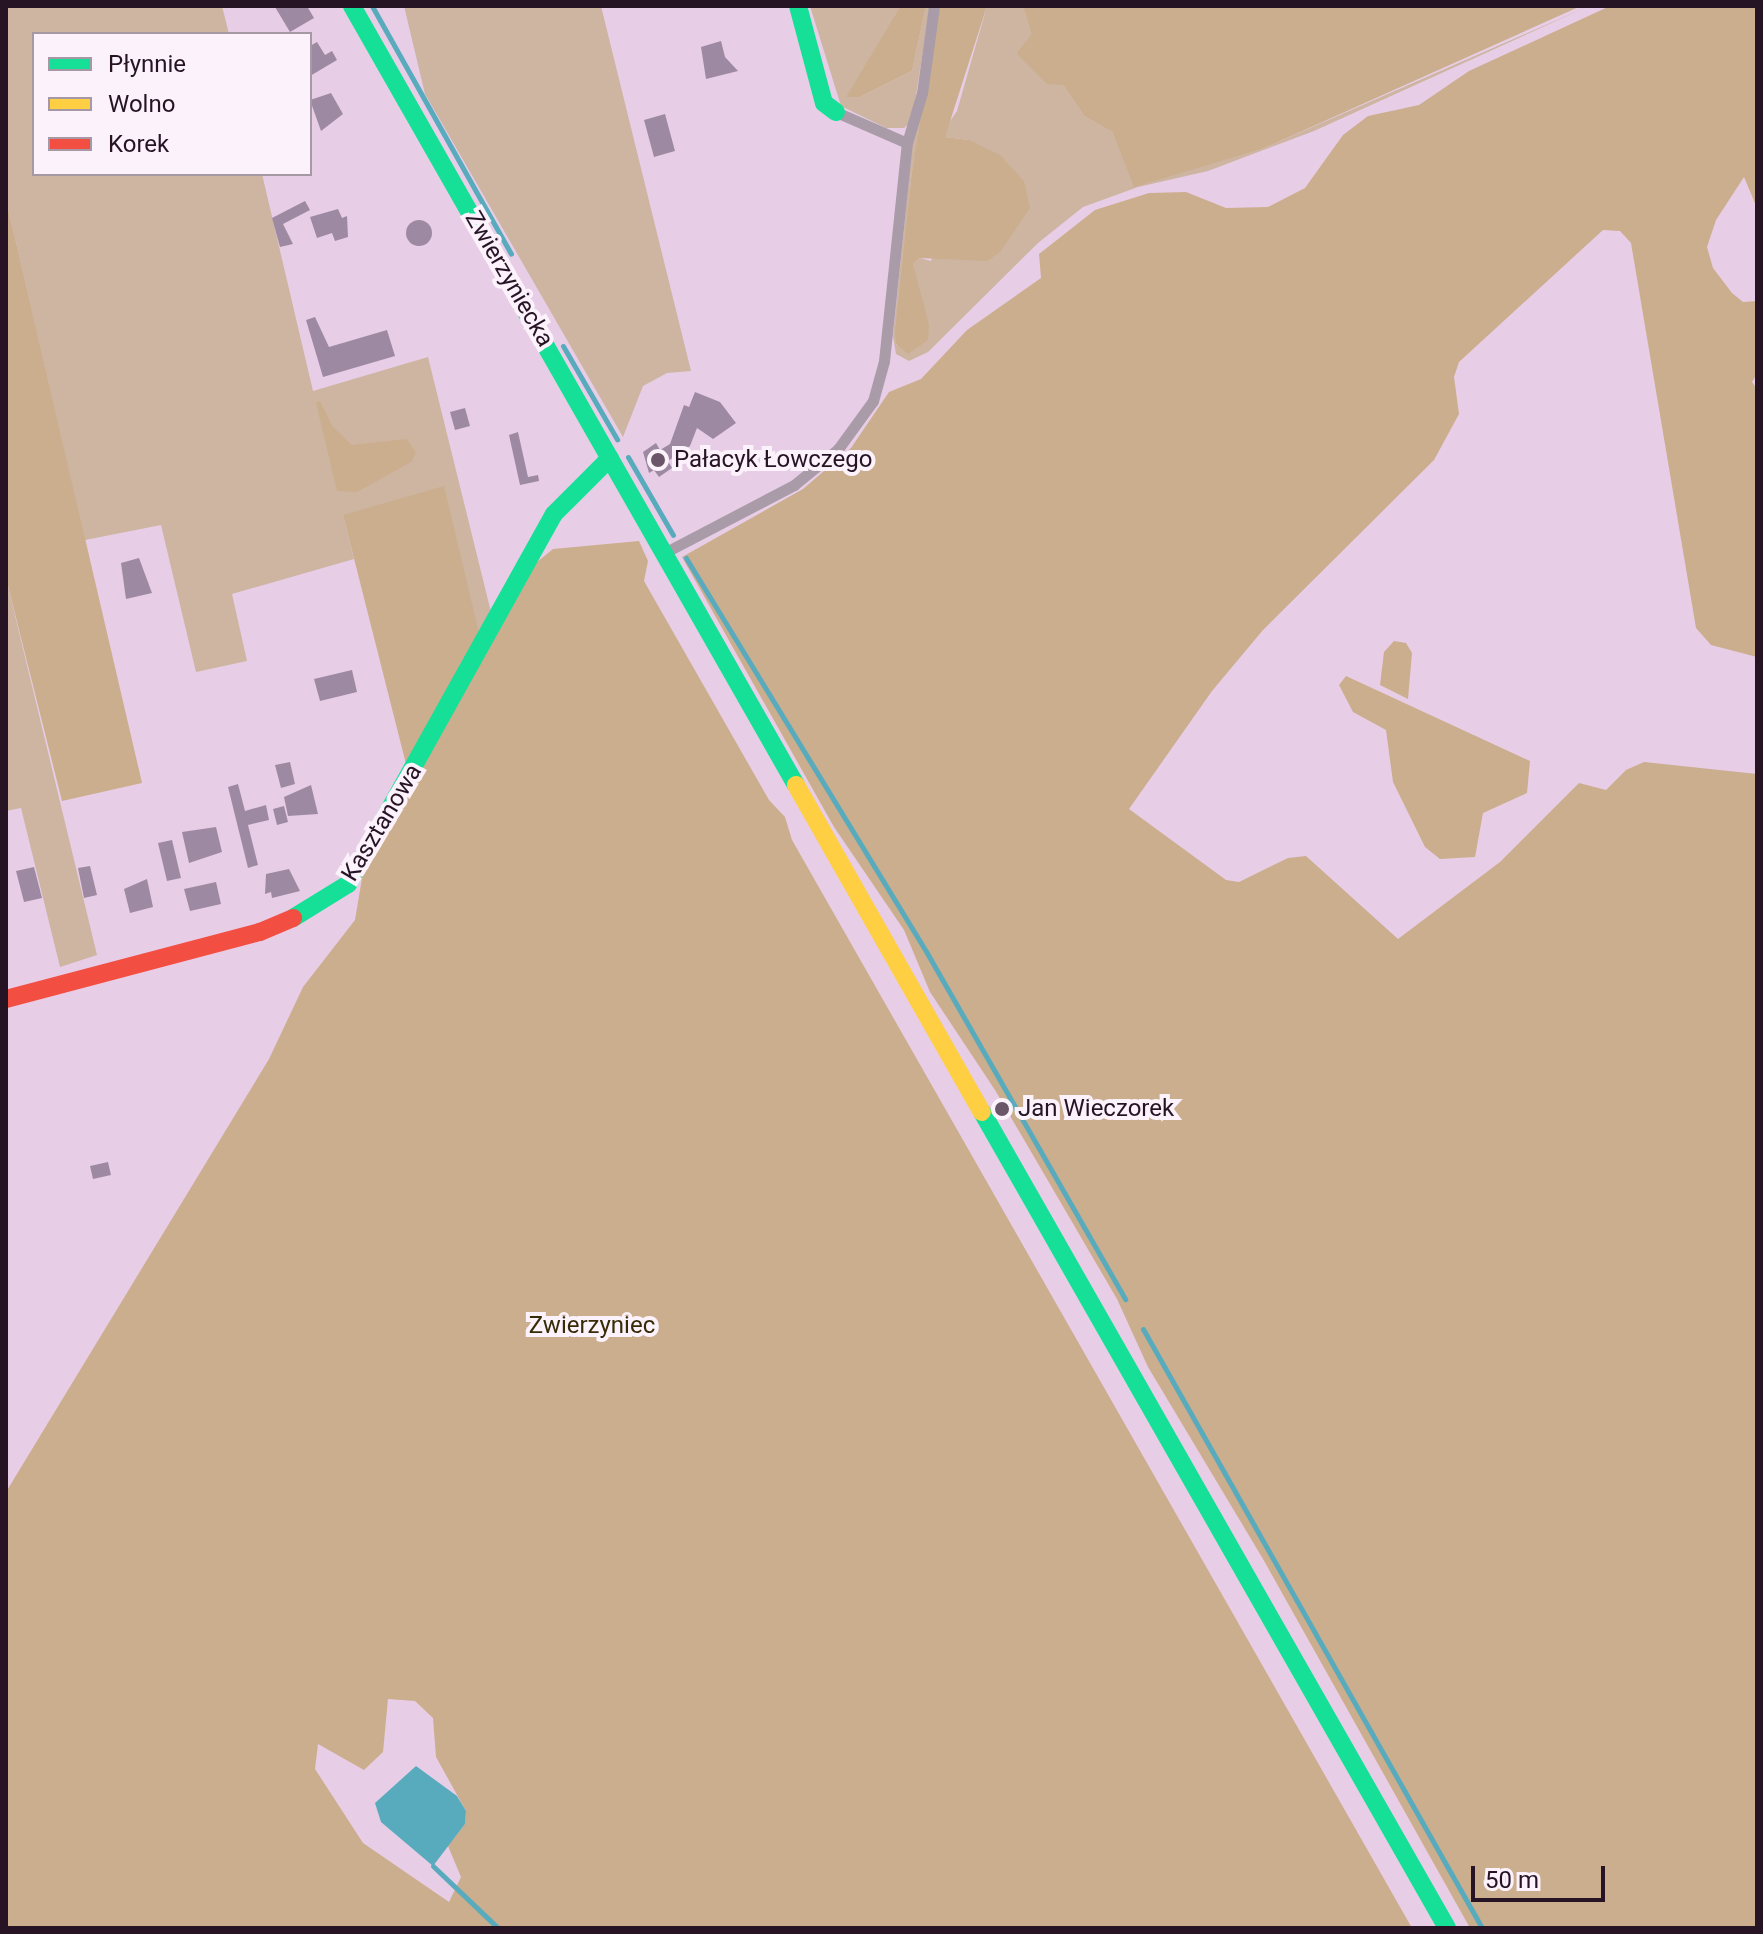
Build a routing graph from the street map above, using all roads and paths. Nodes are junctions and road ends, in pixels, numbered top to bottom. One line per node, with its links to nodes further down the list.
1 (352, 6): 6 (street, Zwierzyniecka)
2 (798, 6): 4 (street)
3 (934, 6): 5 (lane)
4 (836, 112): 5 (lane)
5 (907, 143): 7 (lane)
6 (610, 458): 7 (street, Zwierzyniecka); 8 (street, Kasztanowa)
7 (663, 553): 9 (street, Zwierzyniecka)
8 (6, 999)
9 (1447, 1928)

